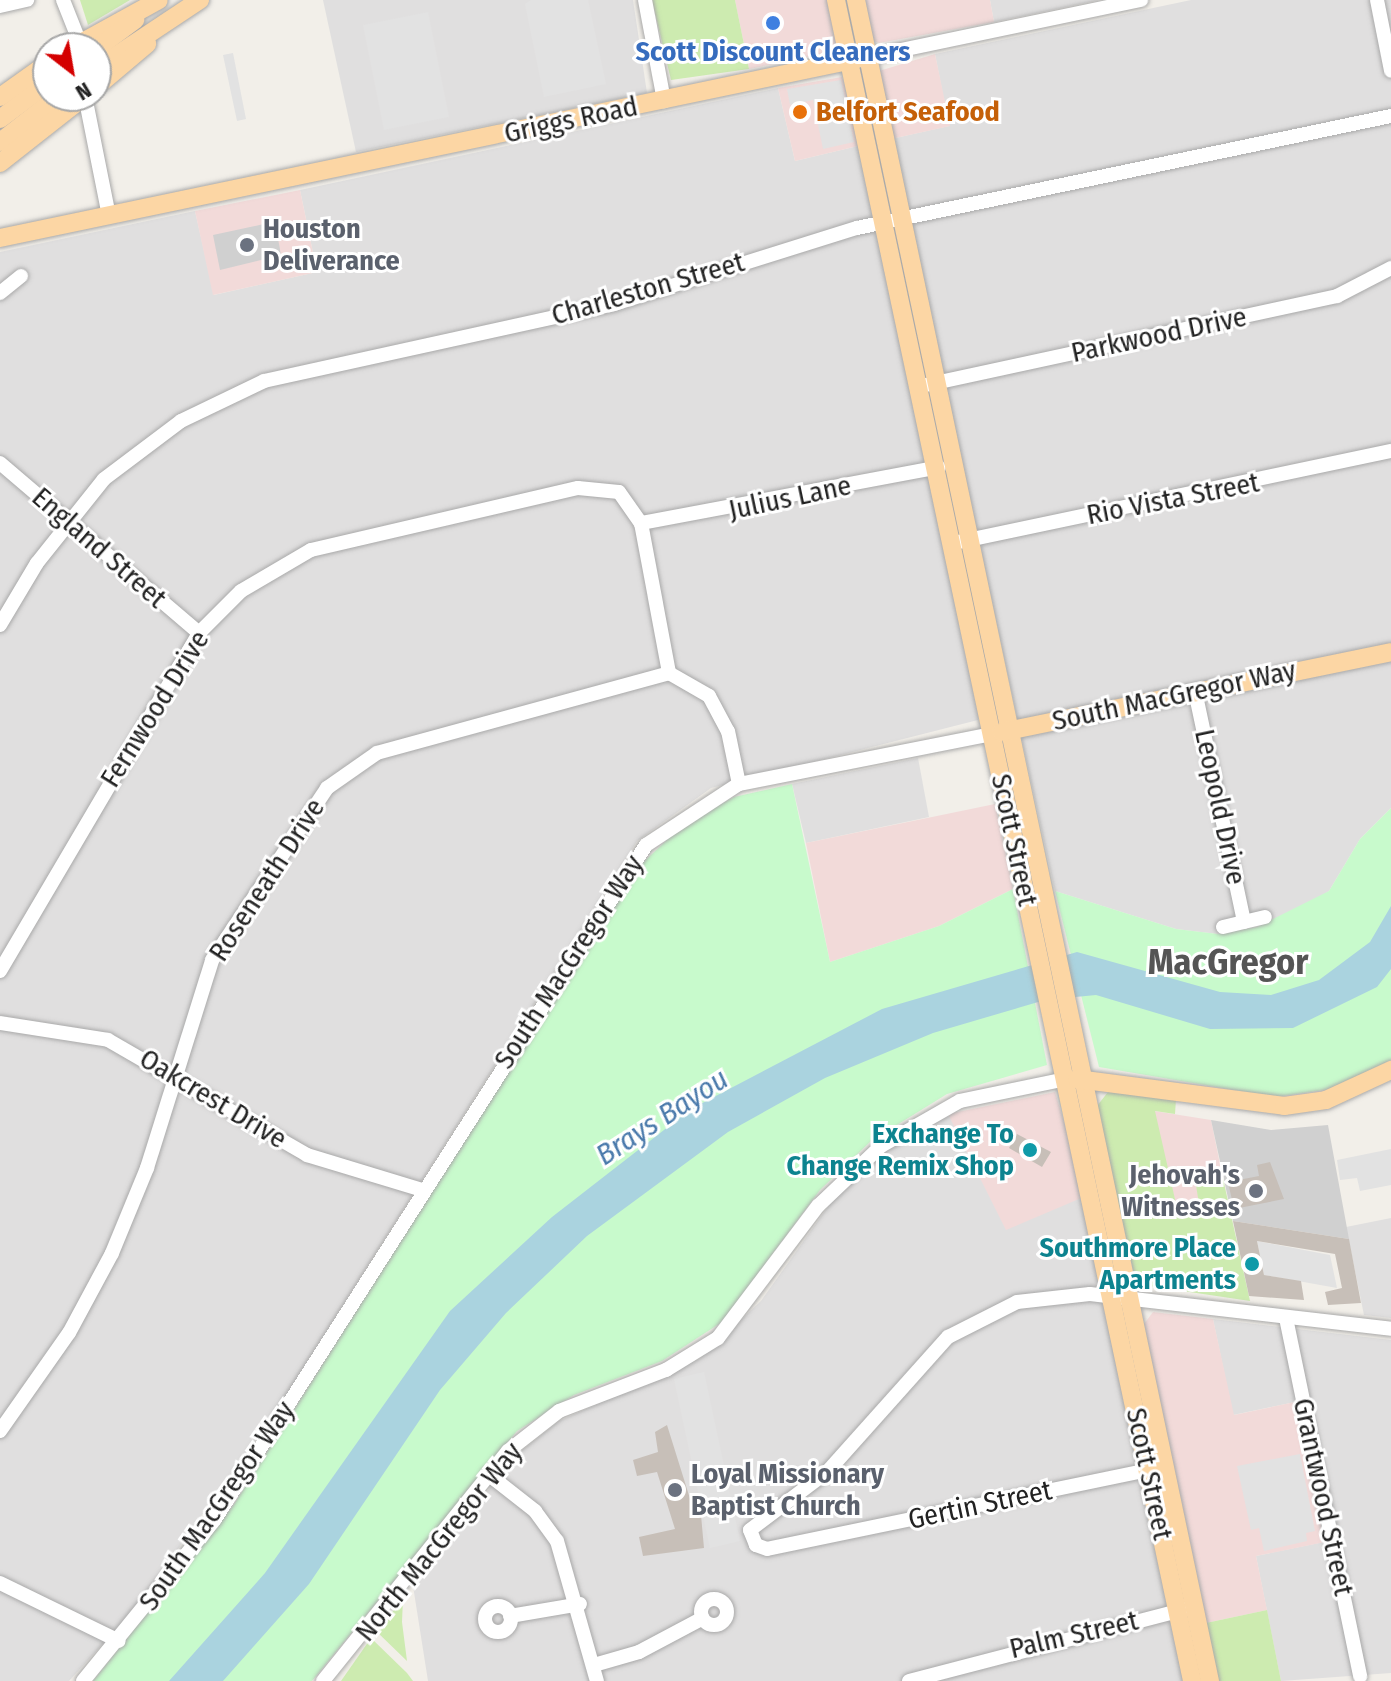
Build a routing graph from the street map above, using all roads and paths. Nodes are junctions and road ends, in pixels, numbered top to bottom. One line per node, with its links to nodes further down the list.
1 (27, 0): 10 (street)
2 (63, 0): 12 (street)
3 (160, 0): 13 (main road)
4 (200, 0): 11 (main road)
5 (645, 0): 22 (street)
6 (836, 0): 16 (main road, Scott Street)
7 (856, 0): 15 (main road, Scott Street)
8 (1141, 0): 15 (street, Griggs Road)
9 (1377, 0): 18 (street)
10 (0, 6)
11 (175, 10): 14 (main road); 17 (main road)
12 (77, 32)
13 (108, 32)
14 (112, 57)
15 (868, 57): 16 (main road, Griggs Road); 31 (main road, Scott Street)
16 (848, 61): 22 (main road, Griggs Road); 32 (main road, Scott Street)
17 (112, 71)
18 (1391, 71)
19 (32, 74): 21 (main road)
20 (32, 95): 27 (main road)
21 (0, 97)
22 (664, 101): 30 (main road, Griggs Road)
23 (38, 112): 28 (main road)
24 (65, 112): 29 (main road)
25 (88, 112): 30 (street)
26 (1391, 116): 31 (street, Charleston Street)
27 (0, 119)
28 (0, 142)
29 (0, 163)
30 (109, 216): 33 (main road, Griggs Road)
31 (906, 218): 32 (street, Charleston Street); 37 (main road, Scott Street)
32 (884, 222): 38 (main road, Scott Street); 42 (street, Charleston Street)
33 (0, 238)
34 (1391, 268): 37 (street, Parkwood Drive)
35 (21, 276): 36 (street)
36 (0, 293)
37 (940, 382): 38 (street, Parkwood Drive); 44 (main road, Scott Street)
38 (921, 386): 41 (main road, Scott Street)
39 (1391, 451): 44 (street, Rio Vista Street)
40 (0, 463): 42 (street, England Street)
41 (939, 467): 43 (street, Julius Lane); 45 (main road, Scott Street)
42 (67, 522): 46 (street, Charleston Street); 47 (street, England Street)
43 (641, 523): 47 (street, Fernwood Drive); 49 (street)
44 (974, 539): 45 (street, Rio Vista Street); 51 (main road, Scott Street)
45 (954, 543): 52 (main road, Scott Street)
46 (0, 625)
47 (199, 633): 57 (street, Fernwood Drive)
48 (1391, 652): 50 (main road, South MacGregor Way)
49 (669, 673): 53 (street); 61 (street, Roseneath Drive)
50 (1195, 691): 51 (main road, South MacGregor Way); 55 (street, Leopold Drive)
51 (1012, 730): 52 (main road, South MacGregor Way); 59 (main road, Scott Street)
52 (992, 734): 53 (street, South MacGregor Way); 59 (main road, Scott Street)
53 (739, 784): 64 (street, South MacGregor Way)
54 (1265, 917): 55 (street)
55 (1244, 922): 56 (street)
56 (1223, 927)
57 (0, 971)
58 (0, 1023): 61 (street, Oakcrest Drive)
59 (1068, 1046): 62 (main road, Scott Street); 63 (main road, Scott Street)
60 (1391, 1070): 62 (main road, North MacGregor Way)
61 (173, 1074): 64 (street, Oakcrest Drive); 69 (street, Roseneath Drive)
62 (1086, 1078): 63 (main road, North MacGregor Way); 66 (main road, Scott Street)
63 (1066, 1079): 65 (main road, Scott Street); 71 (street, North MacGregor Way)
64 (422, 1190): 77 (street, South MacGregor Way)
65 (1113, 1296): 66 (street); 70 (main road, Scott Street); 70 (street, Gertin Street)
66 (1132, 1299): 67 (street); 70 (main road, Scott Street)
67 (1286, 1318): 68 (street); 79 (street, Grantwood Street)
68 (1391, 1329)
69 (0, 1431)
70 (1157, 1468): 74 (main road, Scott Street)
71 (488, 1474): 73 (street); 81 (street, North MacGregor Way)
72 (0, 1583): 77 (street)
73 (580, 1604): 75 (street); 78 (street)
74 (1186, 1609): 83 (street, Palm Street); 84 (main road, Scott Street); 85 (main road, Scott Street)
75 (510, 1616)
76 (703, 1618): 78 (street)
77 (119, 1641): 80 (street, South MacGregor Way)
78 (594, 1665): 82 (street)
79 (1360, 1676)
80 (83, 1681)
81 (323, 1681)
82 (597, 1681)
83 (909, 1681)
84 (1192, 1681)
85 (1210, 1681)

